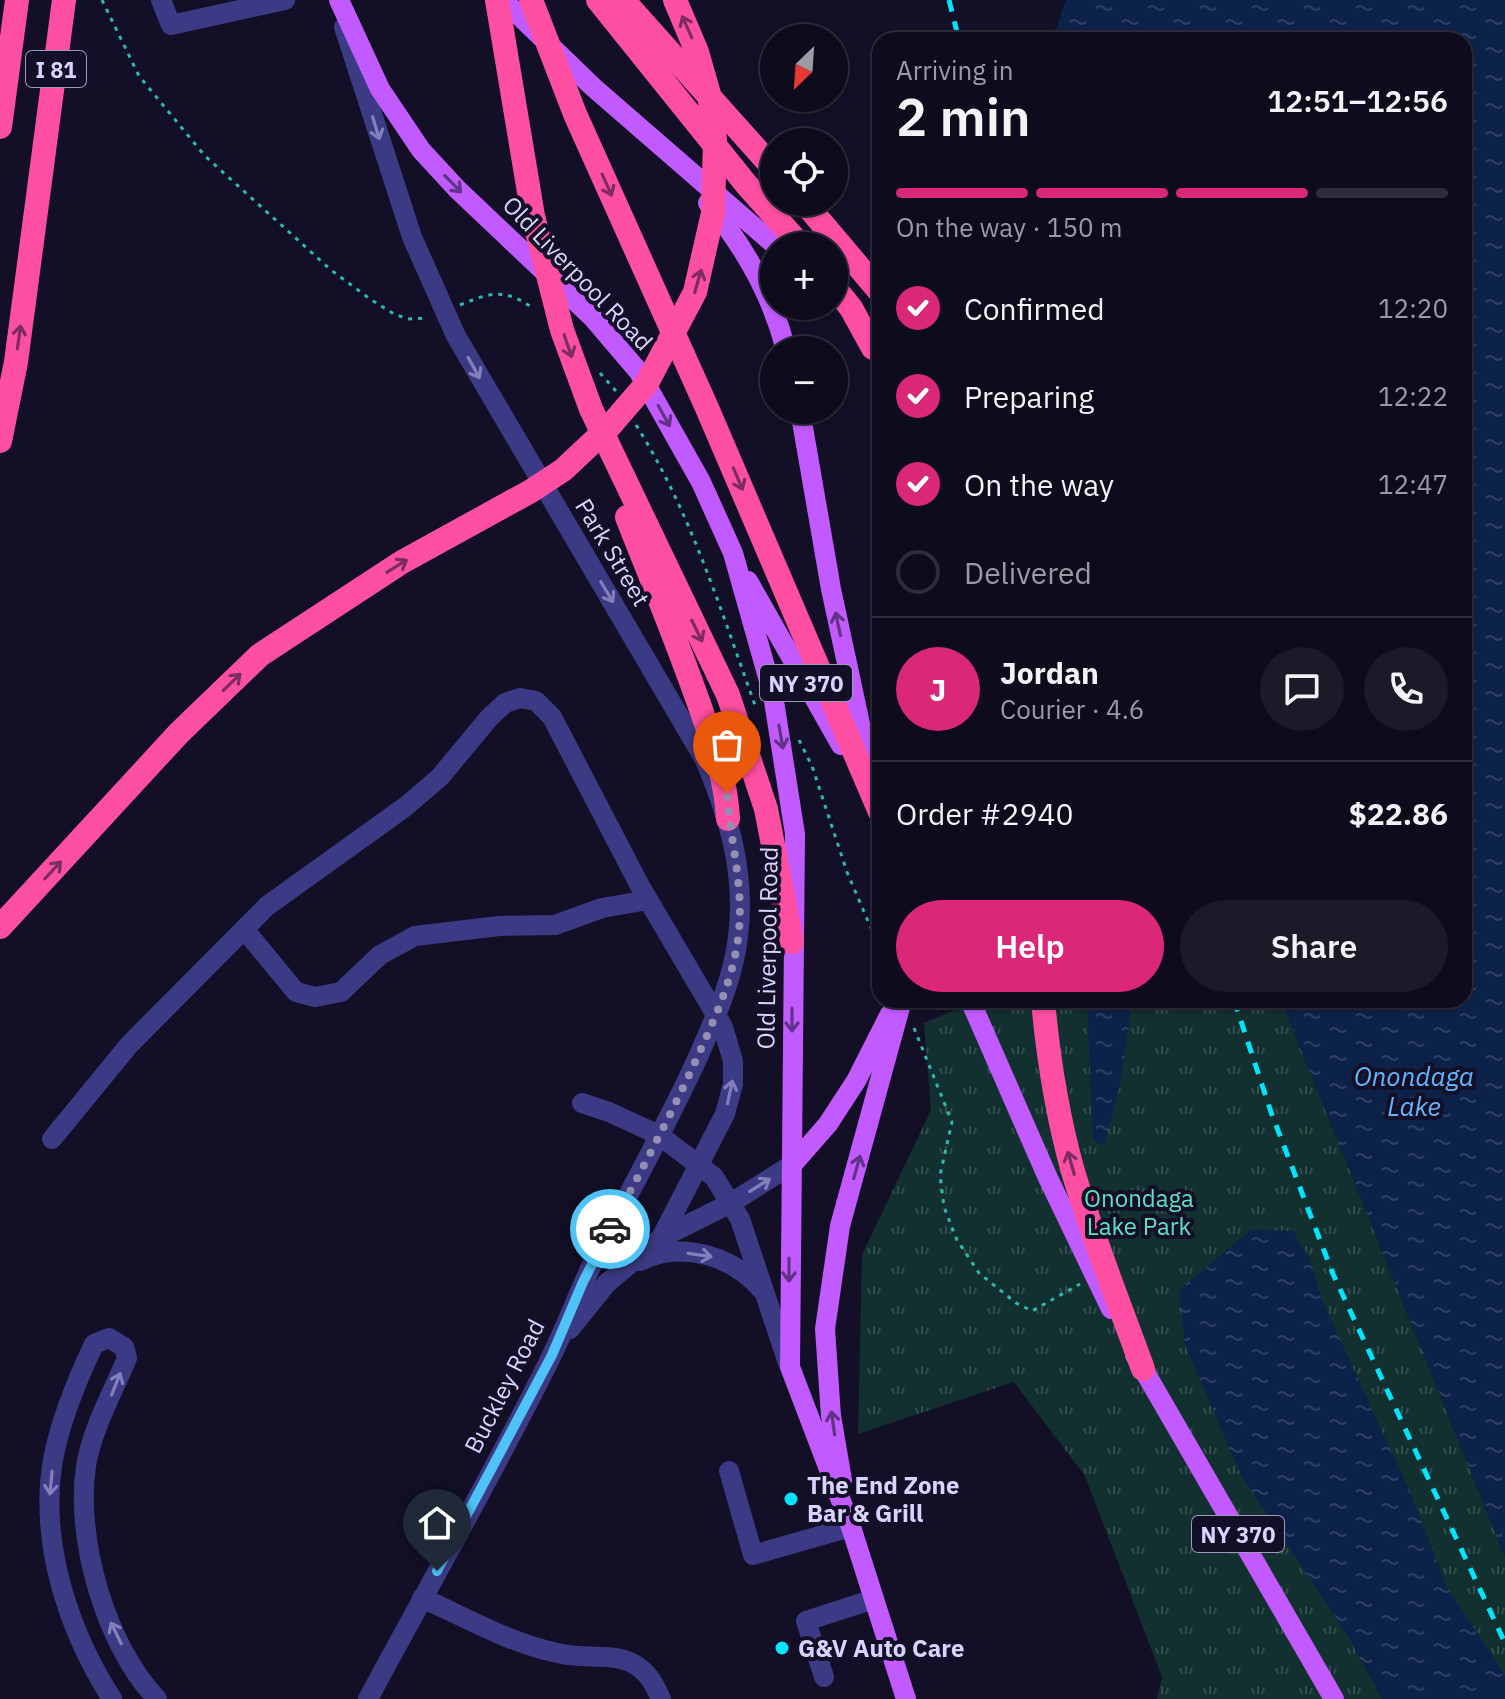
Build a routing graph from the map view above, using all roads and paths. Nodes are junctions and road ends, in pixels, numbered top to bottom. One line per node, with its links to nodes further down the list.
1 (17, 0): 16 (highway, I 81)
2 (64, 0): 29 (highway, I 81, one-way to 2)
3 (161, 0): 13 (street)
4 (285, 0): 13 (street)
5 (338, 0): 30 (main road, Old Liverpool Road / NY 370, one-way to 30); 34 (street, Park Street, one-way to 34)
6 (481, 0): 14 (main road)
7 (497, 0): 27 (highway, one-way to 27)
8 (503, 0): 14 (main road)
9 (531, 0): 32 (highway, one-way to 32)
10 (598, 0): 20 (highway)
11 (623, 0): 17 (highway)
12 (675, 0): 36 (highway, one-way to 12)
13 (220, 7)
14 (529, 25): 15 (main road)
15 (633, 121): 19 (main road); 24 (main road)
16 (0, 127)
17 (760, 153)
18 (816, 216): 21 (highway)
19 (760, 232)
20 (789, 232)
21 (872, 283)
22 (848, 304): 25 (highway)
23 (848, 320): 26 (main road)
24 (782, 336)
25 (872, 347)
26 (872, 349)
27 (581, 383): 34 (highway); 38 (highway, one-way to 38)
28 (802, 424): 31 (main road, NY 370, one-way to 28)
29 (0, 441)
30 (733, 553): 33 (main road, NY 370); 38 (main road, Old Liverpool Road, one-way to 38)
31 (872, 778)
32 (872, 792)
33 (872, 797)
34 (728, 819): 43 (street, Park Street)
35 (648, 900): 37 (street); 37 (street); 43 (street)
36 (0, 927)
37 (244, 929): 47 (street)
38 (792, 942): 48 (main road, Old Liverpool Road, one-way to 48)
39 (896, 1008): 48 (main road)
40 (898, 1008): 61 (main road, one-way to 40)
41 (974, 1008): 53 (main road, NY 370)
42 (1044, 1008): 57 (highway, one-way to 42)
43 (717, 1015): 46 (street, Park Street); 49 (street, one-way to 43)
44 (912, 1022): 53 (path)
45 (582, 1103): 46 (street, Old Liverpool Road)
46 (659, 1135): 49 (street, Old Liverpool Road); 55 (street, Buckley Road)
47 (52, 1139)
48 (793, 1164): 50 (street, one-way to 48); 56 (main road, Old Liverpool Road, one-way to 56)
49 (699, 1166): 50 (street, Old Liverpool Road); 51 (street)
50 (731, 1203): 51 (street); 54 (street, Old Liverpool Road)
51 (661, 1238): 52 (street)
52 (625, 1269): 54 (street, one-way to 54); 55 (street)
53 (1094, 1276): 57 (main road, NY 370)
54 (765, 1294): 56 (street, Old Liverpool Road)
55 (552, 1355): 63 (street, Buckley Road)
56 (790, 1367): 61 (main road, Old Liverpool Road)
57 (1143, 1369): 72 (main road, NY 370)
58 (60, 1433): 59 (street); 59 (street, one-way to 58); 65 (street, one-way to 65)
59 (92, 1442): 62 (street)
60 (729, 1471): 61 (street)
61 (851, 1527): 64 (main road, Old Liverpool Road)
62 (98, 1586): 65 (street); 68 (street, one-way to 62)
63 (422, 1598): 69 (street, Buckley Road); 70 (street)
64 (874, 1599): 66 (street); 71 (main road, Old Liverpool Road)
65 (65, 1602): 67 (street)
66 (824, 1677)
67 (112, 1699)
68 (157, 1699)
69 (368, 1699)
70 (661, 1699)
71 (906, 1699)
72 (1334, 1699)

